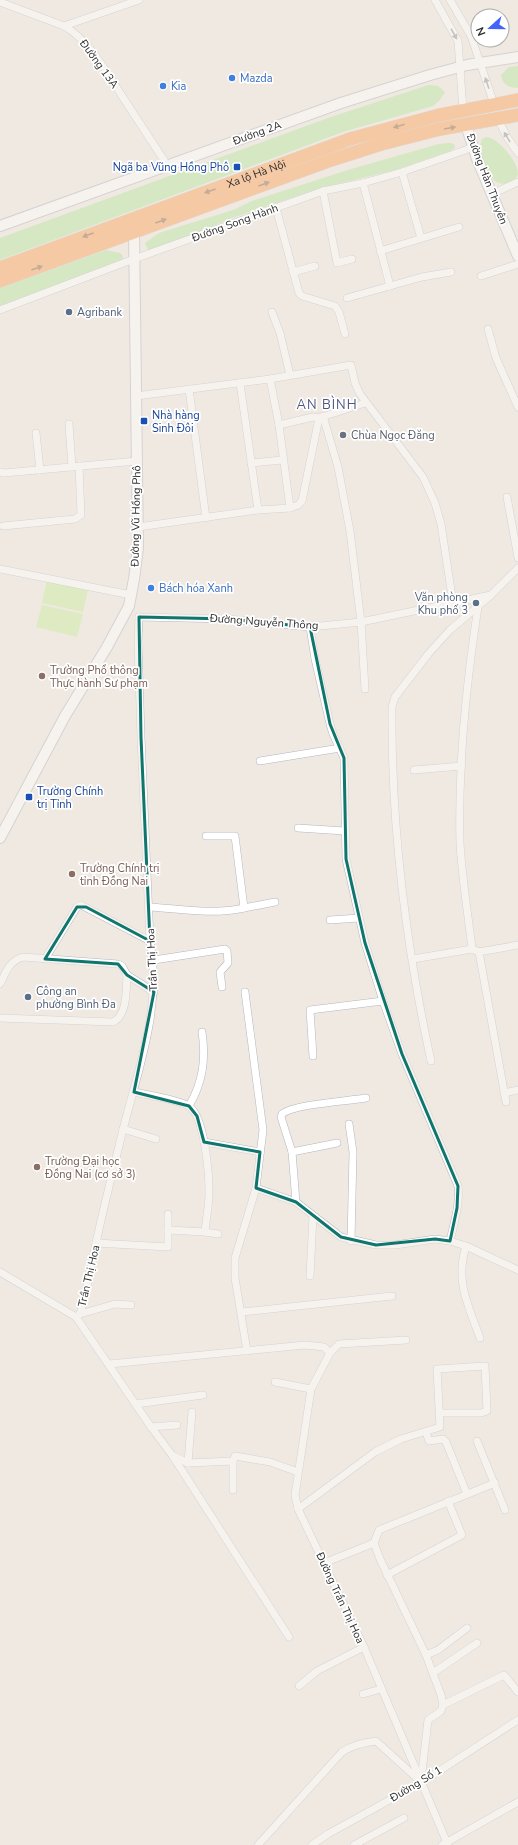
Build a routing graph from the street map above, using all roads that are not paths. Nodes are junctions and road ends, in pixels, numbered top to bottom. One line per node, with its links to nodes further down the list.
1 (139, 0): 5 (street)
2 (435, 0): 8 (street, one-way to 8)
3 (450, 0): 7 (street)
4 (0, 2): 5 (street, Đường 13A)
5 (64, 26): 17 (street, Đường 13A)
6 (518, 57): 7 (street, Đường 2A)
7 (480, 63): 8 (street, Đường 2A); 10 (street, one-way to 7)
8 (460, 67): 11 (street); 17 (street, Đường 2A)
9 (518, 100): 10 (highway, Xa lộ Hà Nội)
10 (494, 104): 11 (highway, Xa lộ Hà Nội); 13 (highway)
11 (462, 110): 14 (highway); 34 (highway, Xa lộ Hà Nội, one-way to 34)
12 (518, 115): 13 (highway, Xa lộ Hà Nội)
13 (498, 119): 14 (highway, Xa lộ Hà Nội); 16 (street, one-way to 13)
14 (466, 124): 15 (street, Đường Hàn Thuyên); 26 (highway, Xa lộ Hà Nội, one-way to 14)
15 (474, 147): 18 (street, Đường Song Hành); 22 (street, Đường Hàn Thuyên)
16 (518, 153)
17 (167, 166): 24 (street, Đường 2A)
18 (402, 172): 20 (street, Đường Song Hành); 27 (street)
19 (518, 182): 22 (street)
20 (363, 183): 21 (street, Đường Song Hành); 28 (street)
21 (323, 191): 23 (street, Đường Song Hành); 31 (street)
22 (492, 194): 29 (street, Đường Hàn Thuyên)
23 (276, 208): 30 (street, Đường Song Hành); 35 (street)
24 (0, 226)
25 (459, 227): 27 (street)
26 (134, 231): 30 (street, Đường Vũ Hồng Phô); 38 (highway, Xa lộ Hà Nội, one-way to 26)
27 (421, 238): 28 (street)
28 (380, 251): 39 (street)
29 (518, 256)
30 (134, 259): 41 (street, Đường Song Hành); 49 (street, Đường Vũ Hồng Phô)
31 (352, 259)
32 (518, 264): 37 (street)
33 (315, 266): 35 (street)
34 (0, 268)
35 (293, 272): 44 (street)
36 (451, 272): 39 (street)
37 (481, 276)
38 (0, 281)
39 (390, 286): 40 (street)
40 (347, 298)
41 (0, 310)
42 (272, 312): 45 (street)
43 (488, 329): 51 (street)
44 (346, 334)
45 (290, 376): 46 (street); 50 (street)
46 (270, 379): 47 (street); 54 (street)
47 (240, 383): 48 (street); 58 (street)
48 (189, 389): 49 (street); 65 (street)
49 (136, 396): 57 (street, Đường Vũ Hồng Phô)
50 (366, 403): 52 (street); 73 (street)
51 (518, 407)
52 (321, 417): 54 (street); 63 (street); 77 (street)
53 (69, 424): 59 (street)
54 (278, 425): 56 (street)
55 (36, 433): 60 (street)
56 (282, 460): 58 (street); 63 (street)
57 (137, 461): 59 (street); 67 (street, Đường Vũ Hồng Phô)
58 (251, 463): 64 (street)
59 (75, 467): 60 (street); 66 (street)
60 (40, 470): 61 (street)
61 (0, 472)
62 (507, 497): 68 (street)
63 (290, 508): 64 (street)
64 (258, 510): 65 (street)
65 (206, 518): 67 (street)
66 (3, 526)
67 (138, 527): 71 (street, Đường Vũ Hồng Phô)
68 (518, 558)
69 (518, 568): 72 (street)
70 (0, 569): 71 (street)
71 (130, 595): 74 (street, Đường Vũ Hồng Phô)
72 (491, 596): 73 (street, Đường Nguyễn Thông); 75 (street)
73 (453, 602): 77 (street, Đường Nguyễn Thông)
74 (129, 606): 76 (street); 87 (street, Đường Vũ Hồng Phô)
75 (478, 607): 82 (street); 97 (street)
76 (139, 617): 78 (street, Đường Nguyễn Thông); 89 (street, Trần Thị Hoa)
77 (361, 622): 78 (street, Đường Nguyễn Thông); 79 (street)
78 (310, 628): 80 (street)
79 (365, 689)
80 (340, 748): 81 (street); 85 (street)
81 (260, 761)
82 (462, 766): 83 (street); 95 (street)
83 (414, 770)
84 (298, 828): 85 (street)
85 (345, 831): 91 (street)
86 (206, 836): 90 (street)
87 (0, 838)
88 (275, 902): 90 (street)
89 (150, 907): 90 (street); 93 (street, Trần Thị Hoa)
90 (244, 908)
91 (359, 918): 92 (street); 104 (street)
92 (330, 920)
93 (150, 941): 96 (street); 98 (street, Trần Thị Hoa)
94 (518, 945): 95 (street)
95 (476, 951): 97 (street); 111 (street)
96 (45, 959): 99 (street); 100 (street)
97 (413, 959): 108 (street)
98 (154, 960): 101 (street); 102 (street, Trần Thị Hoa)
99 (127, 975): 102 (street); 105 (street)
100 (0, 984)
101 (222, 986)
102 (154, 992): 110 (street, Trần Thị Hoa)
103 (245, 992): 120 (street)
104 (383, 1001): 107 (street); 130 (street)
105 (0, 1018)
106 (202, 1032): 114 (street)
107 (313, 1056)
108 (431, 1061)
109 (518, 1090): 111 (street)
110 (134, 1092): 114 (street); 116 (street, Trần Thị Hoa)
111 (504, 1093): 113 (street)
112 (366, 1098): 121 (street)
113 (506, 1102)
114 (190, 1106): 118 (street)
115 (349, 1124): 129 (street)
116 (123, 1129): 117 (street); 131 (street, Trần Thị Hoa)
117 (156, 1140)
118 (204, 1142): 120 (street); 127 (street)
119 (337, 1143): 121 (street)
120 (260, 1152): 122 (street)
121 (292, 1152): 123 (street)
122 (256, 1188): 123 (street); 138 (street)
123 (296, 1202): 125 (street)
124 (168, 1214): 126 (street)
125 (313, 1216): 129 (street); 135 (street)
126 (168, 1230): 127 (street); 131 (street)
127 (205, 1232): 128 (street)
128 (218, 1234)
129 (351, 1240): 130 (street)
130 (450, 1241): 132 (street)
131 (96, 1243): 139 (street, Trần Thị Hoa)
132 (466, 1246): 133 (street); 140 (street)
133 (518, 1270)
134 (0, 1272): 139 (street)
135 (310, 1276)
136 (392, 1296): 138 (street)
137 (131, 1305): 139 (street)
138 (242, 1312): 142 (street)
139 (78, 1315): 144 (street)
140 (480, 1338)
141 (406, 1340): 143 (street)
142 (247, 1351): 143 (street); 144 (street)
143 (330, 1353): 146 (street, Đường Trần Thị Hoa)
144 (109, 1364): 148 (street)
145 (275, 1382): 146 (street)
146 (312, 1389): 158 (street, Đường Trần Thị Hoa)
147 (203, 1395): 148 (street)
148 (136, 1404): 152 (street)
149 (192, 1412): 157 (street)
150 (441, 1413): 150 (street); 153 (street)
151 (177, 1425): 152 (street)
152 (151, 1427): 155 (street)
153 (426, 1432): 161 (street); 163 (street)
154 (477, 1440): 159 (street)
155 (172, 1455): 157 (street); 169 (street)
156 (233, 1462): 157 (street); 158 (street); 160 (street)
157 (188, 1463)
158 (298, 1472): 163 (street, Đường Trần Thị Hoa)
159 (495, 1483): 161 (street); 164 (street)
160 (233, 1490)
161 (467, 1494): 162 (street)
162 (448, 1501): 165 (street); 167 (street)
163 (298, 1508): 166 (street, Đường Trần Thị Hoa)
164 (505, 1510)
165 (374, 1543): 166 (street); 167 (street)
166 (324, 1563): 171 (street, Đường Trần Thị Hoa)
167 (387, 1575): 172 (street)
168 (466, 1628): 172 (street)
169 (289, 1636)
170 (477, 1643): 173 (street)
171 (364, 1647): 174 (street); 175 (street, Đường Trần Thị Hoa)
172 (426, 1655): 173 (street)
173 (433, 1673): 178 (street)
174 (299, 1686)
175 (382, 1689): 177 (street); 180 (street, Đường Trần Thị Hoa)
176 (518, 1692): 178 (street)
177 (363, 1694)
178 (443, 1705): 180 (street)
179 (518, 1720): 180 (street, Đường Số 1)
180 (421, 1782): 183 (street, Đường Số 1); 184 (street); 185 (street, Đường Trần Thị Hoa)
181 (518, 1802): 185 (street)
182 (404, 1818): 186 (street)
183 (317, 1843)
184 (262, 1844)
185 (446, 1844)
186 (354, 1845)

